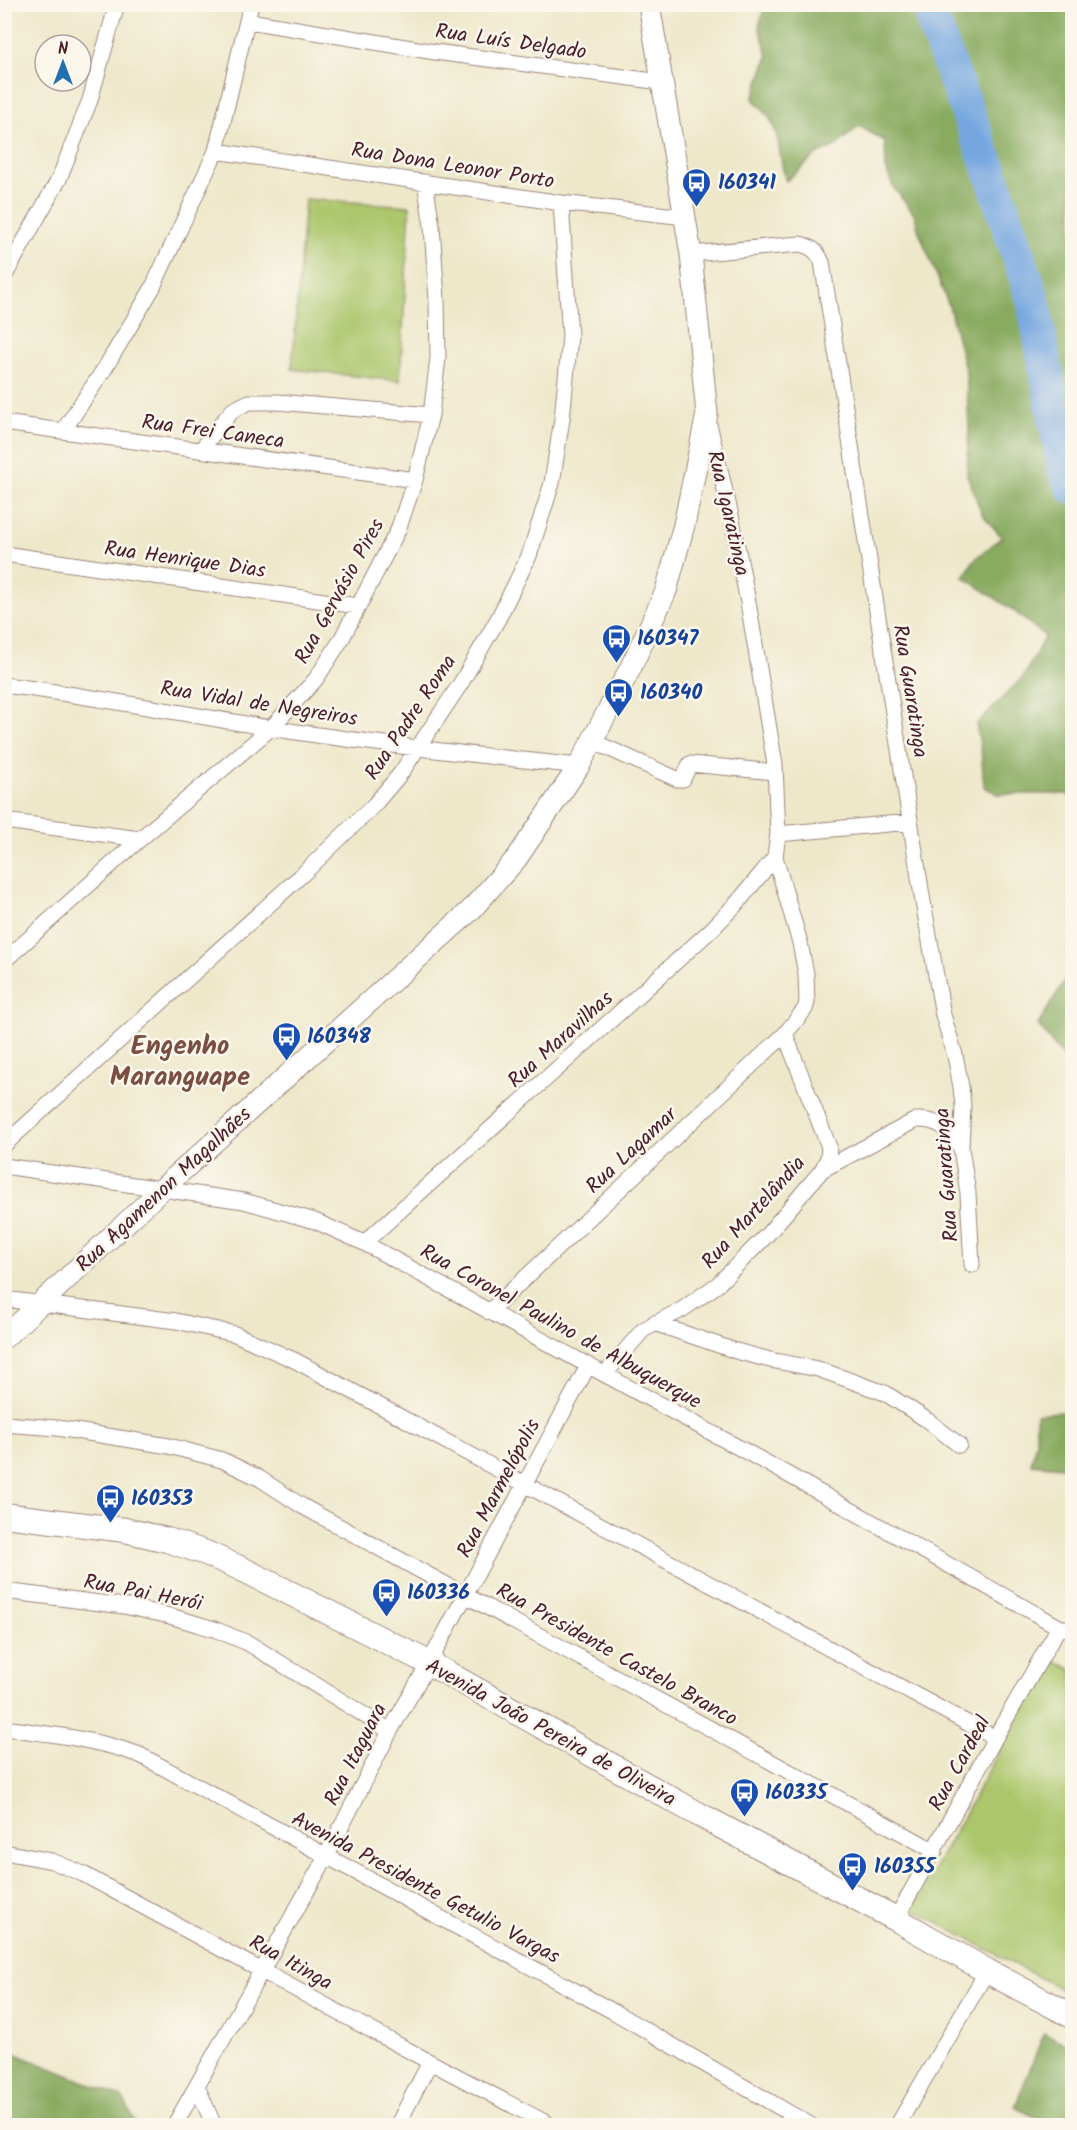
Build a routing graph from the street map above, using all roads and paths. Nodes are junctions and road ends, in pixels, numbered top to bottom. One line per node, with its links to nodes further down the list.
1 (117, 4): 11 (street)
2 (251, 4): 4 (street)
3 (649, 4): 5 (street, Rua Igaratinga)
4 (249, 21): 5 (street, Rua Luís Delgado); 6 (street)
5 (662, 82): 9 (street, Rua Igaratinga)
6 (216, 151): 7 (street, Rua Dona Leonor Porto); 15 (street)
7 (425, 182): 8 (street, Rua Dona Leonor Porto); 13 (street, Rua Gervásio Pires)
8 (561, 203): 9 (street, Rua Dona Leonor Porto); 23 (street, Rua Padre Roma)
9 (685, 217): 10 (street, Rua Igaratinga)
10 (691, 254): 12 (street, Rua Igaratinga); 27 (street, Rua Guaratinga)
11 (4, 277)
12 (707, 414): 22 (street, Rua Agamenon Magalhães); 25 (street, Rua Igaratinga)
13 (431, 415): 16 (street); 17 (street, Rua Gervásio Pires)
14 (4, 423): 15 (street, Rua Frei Caneca)
15 (63, 431): 16 (street, Rua Frei Caneca)
16 (201, 450): 17 (street, Rua Frei Caneca)
17 (415, 480): 19 (street, Rua Gervásio Pires)
18 (4, 554): 19 (street, Rua Henrique Dias)
19 (358, 606): 21 (street, Rua Gervásio Pires)
20 (4, 685): 21 (street, Rua Vidal de Negreiros)
21 (271, 728): 23 (street, Rua Vidal de Negreiros); 29 (street, Rua Gervásio Pires)
22 (592, 741): 24 (street, Rua Agamenon Magalhães); 25 (street)
23 (418, 749): 24 (street, Rua Vidal de Negreiros); 34 (street, Rua Padre Roma)
24 (579, 765): 38 (street, Rua Agamenon Magalhães)
25 (775, 772): 28 (street, Rua Igaratinga)
26 (4, 821): 29 (street)
27 (910, 822): 28 (street); 35 (street, Rua Guaratinga)
28 (778, 834): 30 (street, Rua Igaratinga)
29 (140, 839): 31 (street, Rua Gervásio Pires)
30 (775, 857): 32 (street, Rua Igaratinga); 39 (street, Rua Maravilhas)
31 (7, 955)
32 (799, 1017): 33 (street, Rua Lagamar)
33 (785, 1034): 37 (street, Rua Martelândia); 43 (street, Rua Lagamar)
34 (4, 1145)
35 (961, 1148): 37 (street); 40 (street, Rua Guaratinga)
36 (4, 1166): 38 (street, Rua Coronel Paulino de Albuquerque)
37 (822, 1170): 44 (street, Rua Martelândia)
38 (163, 1188): 39 (street, Rua Coronel Paulino de Albuquerque); 42 (street, Rua Agamenon Magalhães)
39 (364, 1243): 43 (street, Rua Coronel Paulino de Albuquerque)
40 (972, 1265)
41 (4, 1299): 42 (street)
42 (39, 1304): 45 (street, Rua Agamenon Magalhães); 50 (street)
43 (489, 1312): 46 (street, Rua Coronel Paulino de Albuquerque)
44 (654, 1323): 47 (street, Rua Martelândia); 49 (street)
45 (4, 1338)
46 (588, 1366): 47 (street, Rua Coronel Paulino de Albuquerque); 50 (street, Rua Marmelópolis)
47 (605, 1374): 54 (street, Rua Coronel Paulino de Albuquerque)
48 (4, 1424): 53 (street, Rua Presidente Castelo Branco)
49 (959, 1444)
50 (523, 1484): 53 (street, Rua Marmelópolis); 58 (street)
51 (4, 1515): 55 (main road, Avenida João Pereira de Oliveira)
52 (4, 1591): 57 (street, Rua Pai Herói)
53 (465, 1595): 55 (street, Rua Marmelópolis); 59 (street, Rua Presidente Castelo Branco)
54 (1066, 1629): 58 (street, Rua Cardeal)
55 (429, 1663): 57 (street, Rua Itaguara); 62 (main road, Avenida João Pereira de Oliveira)
56 (4, 1728): 61 (street, Avenida Presidente Getulio Vargas)
57 (390, 1731): 61 (street, Rua Itaguara)
58 (995, 1738): 59 (street, Rua Cardeal)
59 (935, 1851): 62 (street, Rua Cardeal)
60 (4, 1852): 63 (street, Rua Itinga)
61 (326, 1857): 63 (street, Rua Itaguara); 72 (street, Avenida Presidente Getulio Vargas)
62 (896, 1919): 64 (main road, Avenida João Pereira de Oliveira)
63 (262, 1971): 66 (street, Rua Itinga); 67 (street, Rua Itaguara)
64 (987, 1971): 65 (main road, Avenida João Pereira de Oliveira); 73 (street)
65 (1072, 2016)
66 (430, 2062): 70 (street); 71 (street, Rua Itinga)
67 (197, 2086): 68 (street, Rua Itaguara); 69 (street)
68 (174, 2126)
69 (214, 2126)
70 (397, 2126)
71 (552, 2126)
72 (812, 2126)
73 (897, 2126)

